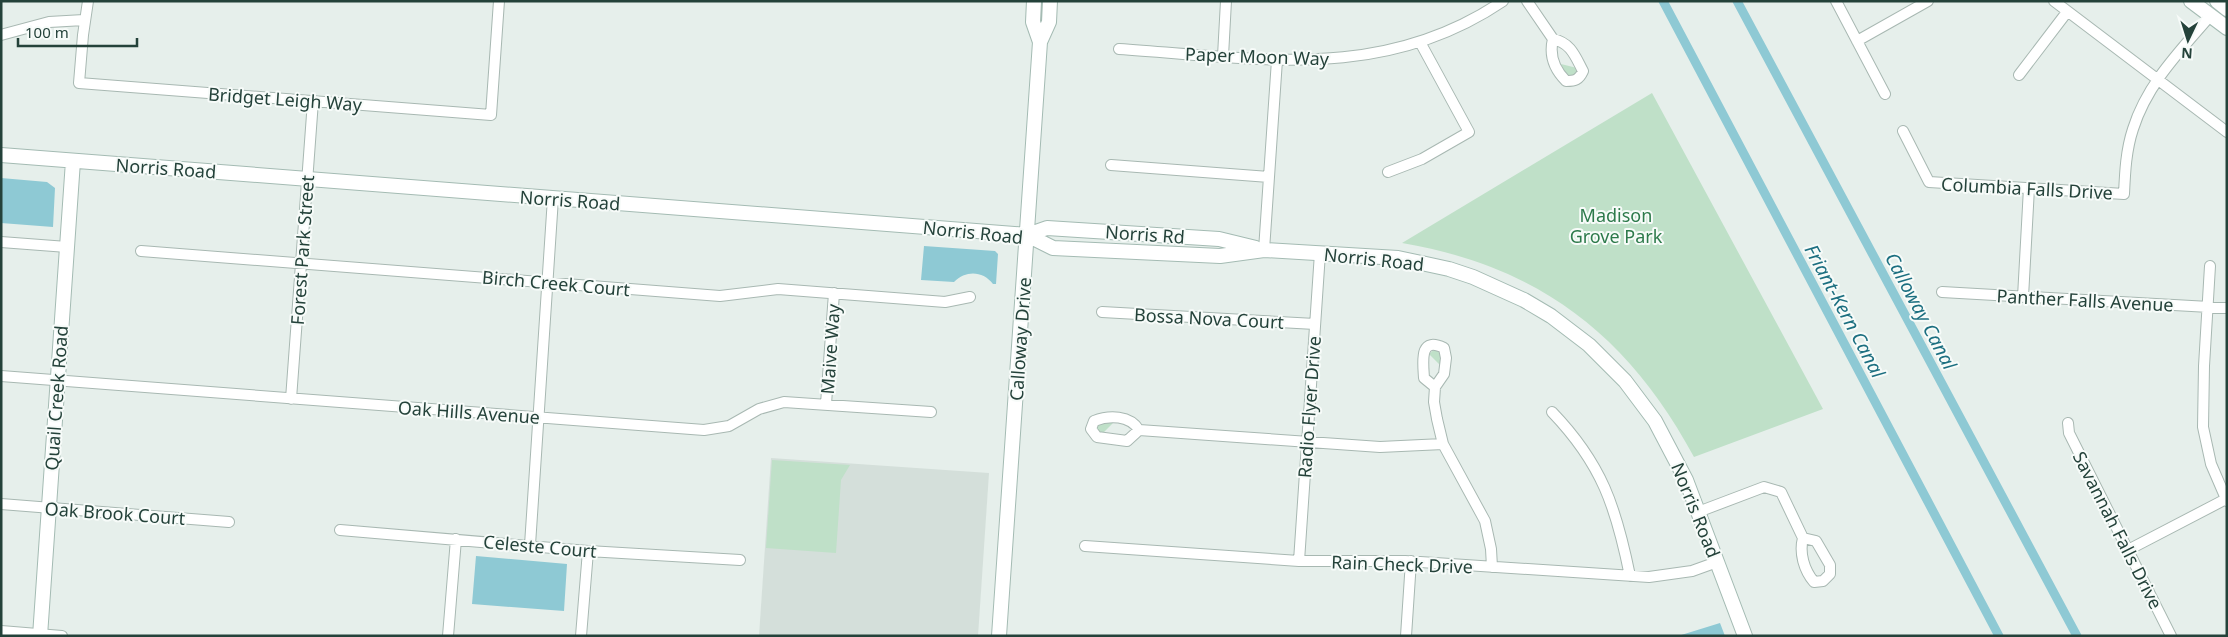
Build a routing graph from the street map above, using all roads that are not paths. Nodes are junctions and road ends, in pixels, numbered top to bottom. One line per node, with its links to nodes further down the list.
1 (88, 1): 18 (street)
2 (500, 1): 31 (street, Bridget Leigh Way)
3 (1034, 1): 23 (street, Calloway Drive)
4 (1043, 1): 13 (street)
5 (1226, 1): 26 (street)
6 (1503, 1): 24 (street, Paper Moon Way)
7 (1528, 1): 21 (street)
8 (1836, 1): 22 (street)
9 (1928, 1): 22 (street)
10 (2054, 1): 15 (street)
11 (2191, 1): 16 (street)
12 (2217, 1): 14 (street)
13 (1050, 8): 23 (street, Calloway Drive)
14 (2227, 9)
15 (2067, 12): 28 (street); 29 (street)
16 (2210, 16): 17 (street); 19 (street); 29 (street)
17 (2227, 18)
18 (84, 20): 20 (street); 31 (street, Bridget Leigh Way)
19 (2227, 28)
20 (1, 35)
21 (1553, 39)
22 (1857, 41): 30 (street)
23 (1040, 42): 42 (street, Calloway Drive)
24 (1420, 42): 27 (street, Paper Moon Way); 37 (street)
25 (1119, 49): 26 (street, Paper Moon Way)
26 (1223, 56): 27 (street, Paper Moon Way)
27 (1277, 60): 38 (street)
28 (2019, 75)
29 (2157, 79): 33 (street); 40 (street, Columbia Falls Drive)
30 (1885, 94)
31 (313, 102): 39 (street, Forest Park Street)
32 (1903, 131): 40 (street, Columbia Falls Drive)
33 (2227, 132)
34 (1, 155): 35 (street, Norris Road)
35 (73, 161): 39 (street, Norris Road); 44 (street, Quail Creek Road)
36 (1111, 165): 38 (street)
37 (1388, 172)
38 (1269, 177): 45 (street)
39 (306, 179): 41 (street, Norris Road); 48 (street, Forest Park Street)
40 (2030, 188): 54 (street)
41 (553, 198): 42 (street, Norris Road); 50 (street)
42 (1027, 235): 45 (street, Norris Rd); 45 (street, Norris Road); 94 (street, Calloway Drive)
43 (1, 242): 44 (street)
44 (67, 247): 60 (street, Quail Creek Road)
45 (1264, 250): 47 (street, Norris Road)
46 (141, 251): 48 (street, Birch Creek Court)
47 (1320, 253): 58 (street, Radio Flyer Drive); 74 (street, Norris Road)
48 (301, 263): 50 (street, Birch Creek Court); 62 (street, Forest Park Street)
49 (2210, 266): 55 (street)
50 (548, 283): 52 (street, Birch Creek Court); 66 (street)
51 (1942, 292): 54 (street, Panther Falls Avenue)
52 (834, 293): 53 (street, Birch Creek Court); 63 (street, Maive Way)
53 (970, 297)
54 (2023, 297): 55 (street, Panther Falls Avenue)
55 (2208, 307): 56 (street, Panther Falls Avenue); 71 (street)
56 (2227, 308)
57 (1102, 312): 58 (street, Bossa Nova Court)
58 (1315, 324): 69 (street, Radio Flyer Drive)
59 (1, 376): 60 (street, Oak Hills Avenue)
60 (58, 380): 62 (street, Oak Hills Avenue); 73 (street, Quail Creek Road)
61 (1435, 387): 70 (street)
62 (292, 399): 66 (street, Oak Hills Avenue)
63 (826, 404): 64 (street, Oak Hills Avenue); 66 (street, Oak Hills Avenue)
64 (931, 412)
65 (1552, 412): 88 (street)
66 (538, 418): 79 (street)
67 (2068, 423): 81 (street, Savannah Falls Drive)
68 (1139, 430): 69 (street)
69 (1307, 442): 70 (street); 84 (street, Radio Flyer Drive)
70 (1443, 444): 87 (street)
71 (2226, 500): 81 (street)
72 (1, 504): 73 (street, Oak Brook Court)
73 (49, 508): 75 (street, Oak Brook Court); 90 (street, Quail Creek Road)
74 (1698, 512): 77 (street); 86 (street, Norris Road)
75 (229, 522)
76 (340, 530): 78 (street, Celeste Court)
77 (1803, 538)
78 (456, 539): 79 (street, Celeste Court); 92 (street)
79 (530, 545): 82 (street, Celeste Court)
80 (1085, 546): 84 (street, Rain Check Drive)
81 (2128, 550): 97 (street, Savannah Falls Drive)
82 (588, 551): 83 (street, Celeste Court); 93 (street)
83 (740, 560)
84 (1299, 561): 85 (street, Rain Check Drive)
85 (1411, 561): 87 (street, Rain Check Drive); 95 (street)
86 (1717, 562): 88 (street, Rain Check Drive); 96 (street, Norris Road)
87 (1492, 567): 88 (street, Rain Check Drive)
88 (1630, 576)
89 (1, 631): 90 (street)
90 (40, 635): 91 (street)
91 (62, 636)
92 (448, 636)
93 (581, 636)
94 (1000, 636)
95 (1406, 636)
96 (1745, 636)
97 (2172, 636)

